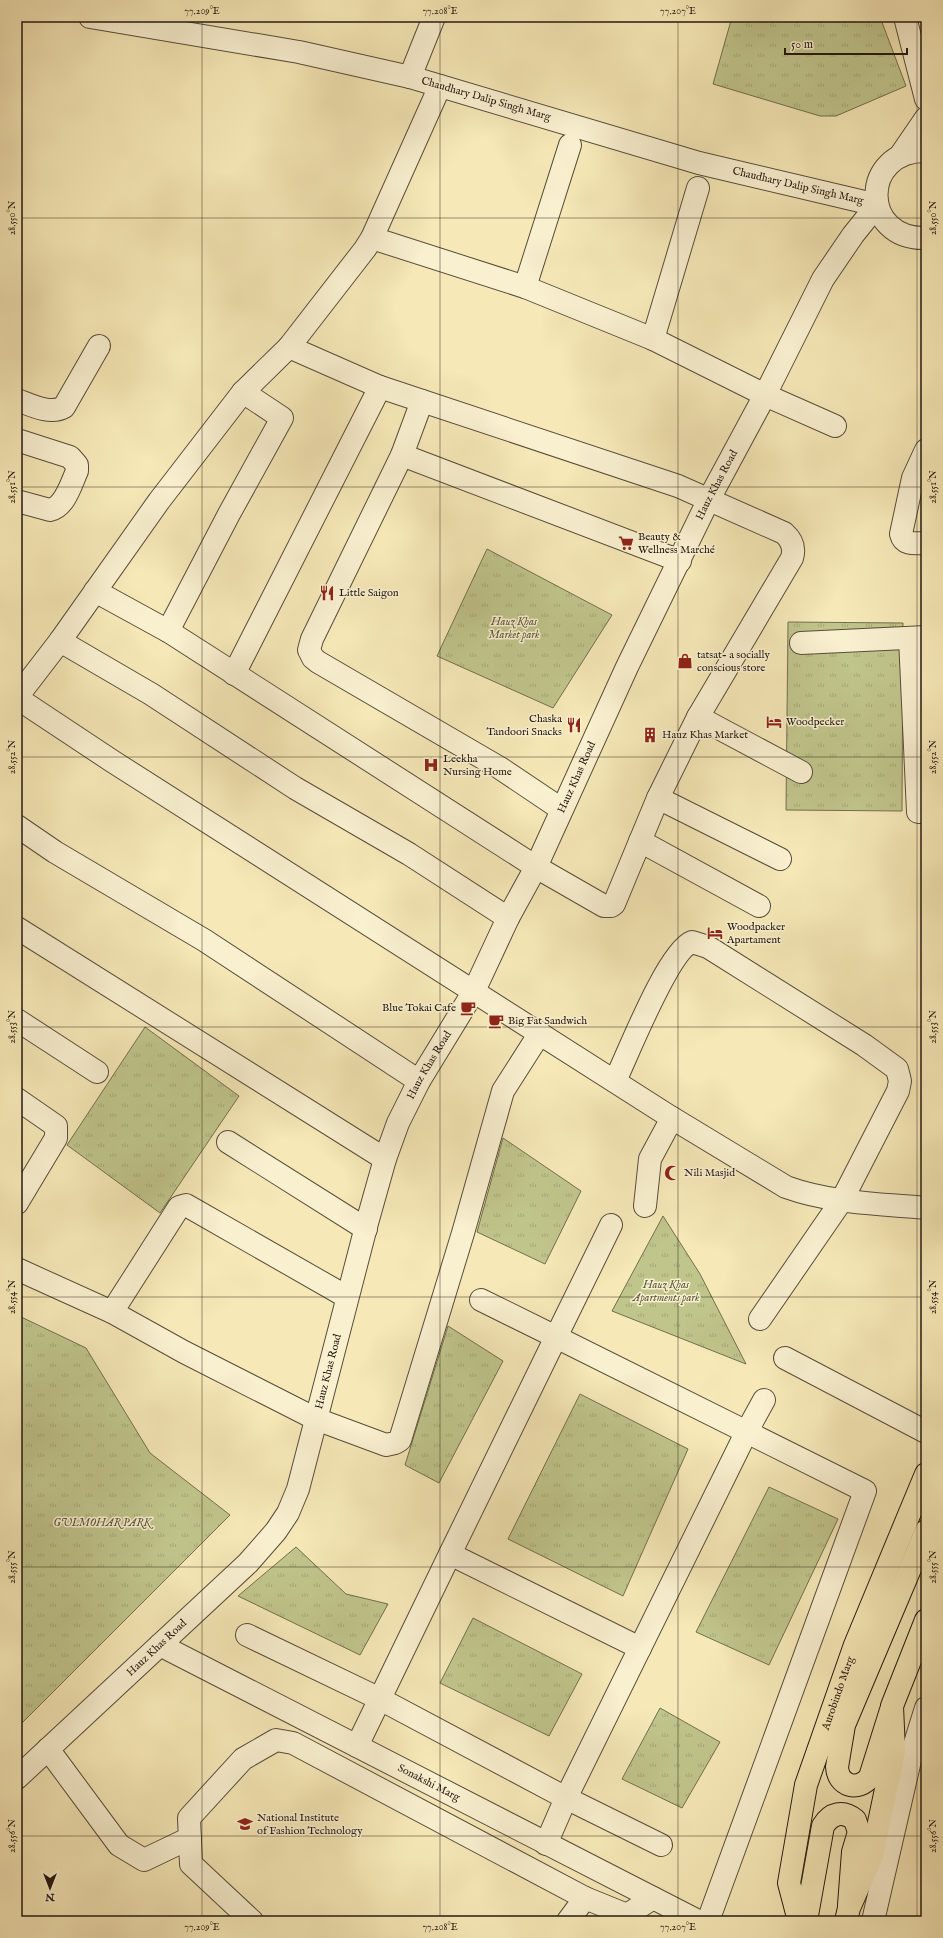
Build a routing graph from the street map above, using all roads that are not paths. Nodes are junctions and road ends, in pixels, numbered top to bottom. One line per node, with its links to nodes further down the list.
1 (90, 17): 4 (street, Chaudhary Dalip Singh Marg)
2 (434, 17): 5 (street)
3 (905, 17): 7 (street)
4 (152, 22): 5 (street, Chaudhary Dalip Singh Marg)
5 (410, 77): 6 (street, Chaudhary Dalip Singh Marg)
6 (440, 86): 13 (street, Chaudhary Dalip Singh Marg); 14 (street)
7 (926, 99)
8 (926, 118): 11 (street)
9 (570, 145): 16 (street)
10 (926, 152): 11 (street)
11 (900, 156): 13 (street)
12 (698, 188): 17 (street)
13 (877, 205): 15 (street); 22 (street, Hauz Khas Road)
14 (372, 238): 16 (street); 19 (street)
15 (926, 238)
16 (525, 287): 17 (street)
17 (652, 339): 22 (street)
18 (99, 346): 23 (street)
19 (289, 347): 20 (street); 21 (street)
20 (380, 387): 24 (street); 38 (street)
21 (242, 392): 33 (street); 34 (street)
22 (765, 395): 25 (street); 29 (street, Hauz Khas Road)
23 (17, 400)
24 (422, 401): 28 (street); 29 (street)
25 (835, 426)
26 (17, 440): 30 (street)
27 (926, 450): 31 (street)
28 (402, 455): 32 (street); 43 (street)
29 (709, 499): 32 (street, Hauz Khas Road); 40 (street)
30 (17, 501)
31 (926, 543)
32 (680, 561): 43 (street, Hauz Khas Road)
33 (95, 591): 34 (street); 36 (street)
34 (168, 632): 38 (street)
35 (918, 638): 37 (street); 44 (street)
36 (60, 641): 39 (street); 50 (street)
37 (801, 643)
38 (234, 674): 48 (street)
39 (17, 698): 52 (street)
40 (698, 717): 41 (street); 42 (street)
41 (801, 772)
42 (658, 798): 46 (street); 47 (street)
43 (561, 809): 48 (street, Hauz Khas Road)
44 (926, 812)
45 (17, 826): 56 (street)
46 (640, 841): 48 (street); 49 (street)
47 (780, 859)
48 (536, 867): 50 (street, Hauz Khas Road)
49 (759, 906)
50 (508, 918): 52 (street, Hauz Khas Road)
51 (17, 928): 61 (street)
52 (474, 991): 54 (street); 56 (street, Hauz Khas Road)
53 (17, 1020): 55 (street)
54 (540, 1033): 57 (street); 76 (street)
55 (98, 1072)
56 (419, 1081): 61 (street, Hauz Khas Road)
57 (615, 1081): 59 (street); 63 (street)
58 (17, 1099): 62 (street)
59 (672, 1118): 63 (street); 64 (street)
60 (228, 1142): 67 (street)
61 (385, 1160): 67 (street, Hauz Khas Road)
62 (20, 1191)
63 (842, 1200): 65 (street); 72 (street)
64 (645, 1206)
65 (926, 1208)
66 (611, 1225): 73 (street)
67 (366, 1229): 69 (street, Hauz Khas Road)
68 (17, 1270): 71 (street)
69 (347, 1297): 71 (street); 76 (street, Hauz Khas Road)
70 (481, 1300): 73 (street)
71 (112, 1312): 76 (street)
72 (760, 1319)
73 (556, 1337): 77 (street); 81 (street)
74 (785, 1358): 78 (street)
75 (764, 1400): 77 (street)
76 (316, 1419): 84 (street, Hauz Khas Road)
77 (747, 1431): 85 (street); 102 (street)
78 (926, 1432)
79 (926, 1474): 103 (main road, Aurobindo Marg)
80 (926, 1531): 87 (main road)
81 (450, 1554): 85 (street); 86 (street)
82 (926, 1620): 87 (main road)
83 (247, 1635): 86 (street)
84 (166, 1648): 89 (street, Sonakshi Marg); 90 (street, Hauz Khas Road)
85 (640, 1648): 92 (street)
86 (380, 1699): 89 (street); 92 (street)
87 (892, 1706): 98 (main road)
88 (926, 1708): 105 (street)
89 (357, 1746): 94 (street, Sonakshi Marg)
90 (48, 1749): 91 (street, Hauz Khas Road); 93 (street)
91 (17, 1778)
92 (566, 1798): 94 (street); 95 (street)
93 (190, 1838): 96 (street); 99 (street)
94 (546, 1844): 97 (street, Sonakshi Marg)
95 (661, 1845)
96 (585, 1898): 97 (street); 100 (street)
97 (653, 1898): 101 (street, Sonakshi Marg)
98 (847, 1915): 104 (main road)
99 (252, 1921)
100 (568, 1921)
101 (698, 1921)
102 (708, 1921)
103 (799, 1921)
104 (806, 1921)
105 (873, 1921)

